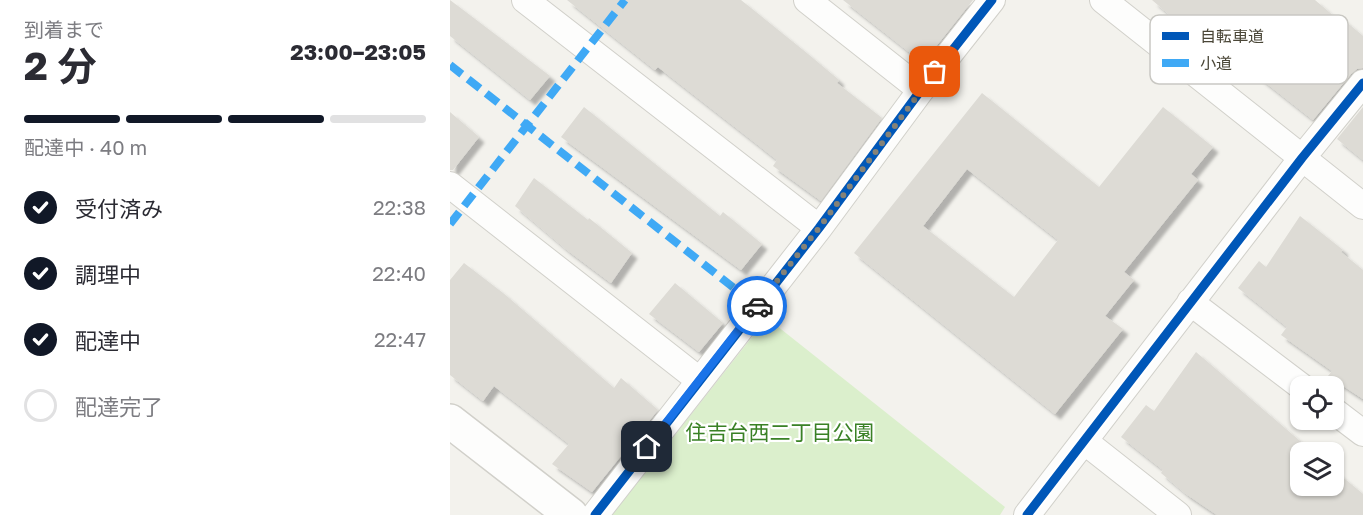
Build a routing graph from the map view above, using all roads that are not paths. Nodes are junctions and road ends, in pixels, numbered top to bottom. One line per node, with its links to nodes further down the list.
1 (525, 0): 12 (street)
2 (807, 0): 8 (street)
3 (992, 0): 8 (street)
4 (1103, 0): 5 (street)
5 (1150, 37)
6 (1363, 82): 9 (street)
7 (1209, 84): 9 (street)
8 (921, 90): 12 (street)
9 (1302, 158): 11 (street); 13 (street)
10 (450, 186): 15 (street)
11 (1363, 206)
12 (819, 228): 15 (street)
13 (1190, 302): 14 (street); 19 (street)
14 (1290, 378)
15 (699, 380): 21 (street)
16 (1344, 419): 18 (street)
17 (450, 422): 20 (street)
18 (1363, 433)
19 (1084, 441): 22 (street); 23 (street)
20 (571, 515)
21 (595, 515)
22 (1027, 515)
23 (1178, 515)

